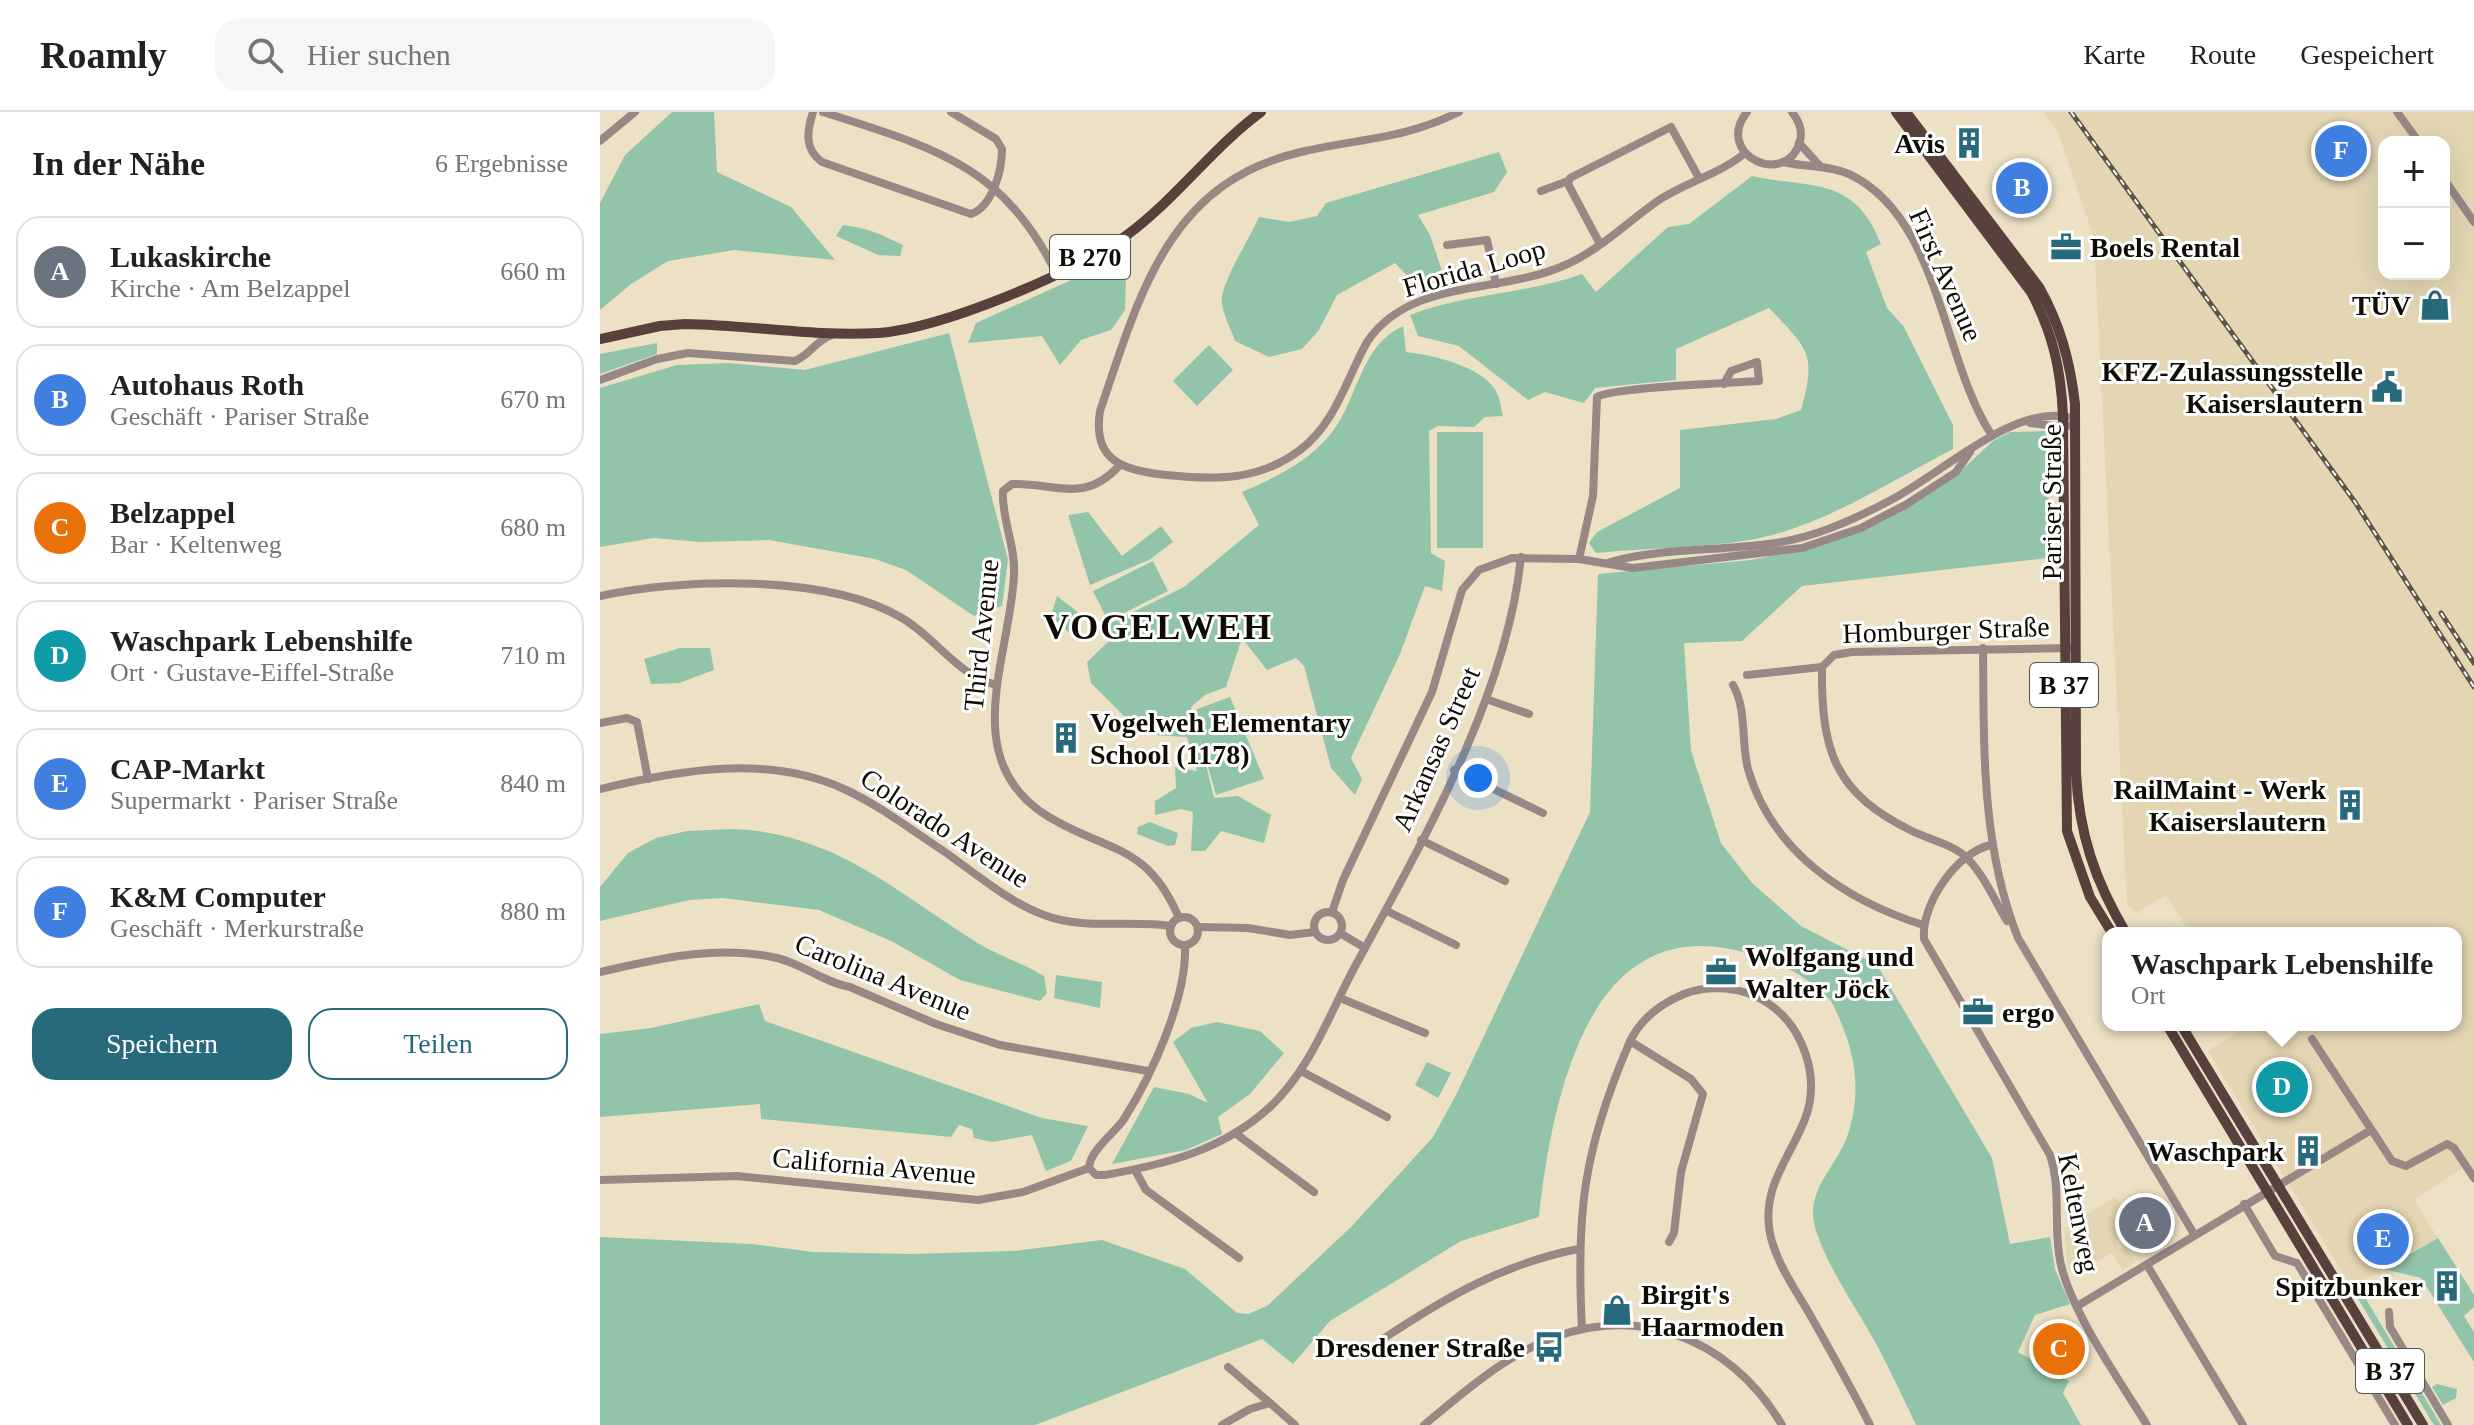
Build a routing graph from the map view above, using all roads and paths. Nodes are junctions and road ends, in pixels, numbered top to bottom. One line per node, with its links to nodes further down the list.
1 (635, 112): 13 (street)
2 (813, 112): 20 (street)
3 (823, 112): 20 (street)
4 (951, 112): 20 (street)
5 (1261, 112): 26 (main road, B 270)
6 (1459, 112): 38 (street)
7 (1746, 112): 15 (street)
8 (1896, 112): 34 (main road, Pariser Straße / B 37)
9 (1906, 112): 35 (main road, Pariser Straße / B 37)
10 (2397, 112): 12 (street)
11 (1796, 113): 14 (street)
12 (2415, 136)
13 (600, 141)
14 (1799, 143): 16 (street); 17 (street, First Avenue)
15 (1745, 153): 16 (street, First Avenue); 18 (street, Florida Loop)
16 (1783, 162): 17 (street, First Avenue)
17 (1824, 168): 36 (street, First Avenue)
18 (1699, 178): 19 (street); 24 (street, Florida Loop)
19 (1568, 181): 22 (street); 24 (street)
20 (993, 188): 26 (street)
21 (2450, 188): 23 (street)
22 (1541, 191)
23 (2474, 222)
24 (1600, 244): 27 (street, Florida Loop)
25 (1447, 245): 27 (street)
26 (1056, 273): 29 (main road, B 270)
27 (1496, 284): 38 (street, Florida Loop)
28 (810, 331): 29 (main road, B 270); 30 (main road, B 270); 31 (street)
29 (836, 333): 31 (street)
30 (600, 339)
31 (810, 347): 32 (street)
32 (600, 380)
33 (1724, 384): 42 (street)
34 (2063, 422): 35 (street); 36 (street); 46 (main road, Pariser Straße / B 37)
35 (2075, 424): 47 (main road, Pariser Straße / B 37)
36 (1991, 434): 37 (street)
37 (1970, 452): 39 (street); 40 (street)
38 (1119, 466): 50 (street, Third Avenue)
39 (1831, 527): 40 (street); 43 (street)
40 (1829, 539): 43 (street)
41 (1521, 557): 42 (street); 52 (street, Arkansas Street); 64 (street)
42 (1579, 559): 43 (street)
43 (1606, 563)
44 (600, 596): 50 (street)
45 (1983, 648): 46 (street, Homburger Straße); 48 (street, Homburger Straße); 60 (street)
46 (2064, 648): 47 (street, Homburger Straße); 69 (main road, Pariser Straße / B 37)
47 (2076, 648): 70 (main road, Pariser Straße / B 37)
48 (1822, 667): 49 (street, Homburger Straße); 61 (street, Homburger Straße)
49 (1747, 675)
50 (997, 685): 65 (street, Third Avenue)
51 (1733, 685): 66 (street)
52 (1486, 699): 53 (street); 55 (street, Arkansas Street)
53 (1529, 714)
54 (600, 723): 56 (street)
55 (1454, 770): 58 (street); 59 (street, Arkansas Street)
56 (648, 779): 57 (street, Colorado Avenue); 67 (street, Colorado Avenue)
57 (600, 789)
58 (1543, 813)
59 (1421, 840): 62 (street); 63 (street, Arkansas Street)
60 (1991, 845): 61 (street); 73 (street)
61 (1967, 858): 66 (street); 73 (street)
62 (1505, 881)
63 (1387, 911): 74 (street); 76 (street, Arkansas Street)
64 (1332, 912): 71 (street); 72 (street)
65 (1179, 918): 67 (street); 68 (street)
66 (1923, 925): 102 (street, Keltenweg)
67 (1171, 926): 75 (street)
68 (1198, 927): 71 (street); 75 (street)
69 (2108, 927)
70 (2122, 927)
71 (1315, 932): 72 (street)
72 (1340, 933): 76 (street)
73 (2018, 938): 97 (street)
74 (1456, 945)
75 (1185, 946): 84 (street)
76 (1365, 948): 78 (street, California Avenue)
77 (600, 972): 84 (street, Carolina Avenue)
78 (1340, 998): 81 (street); 85 (street, California Avenue)
79 (2171, 1031): 94 (main road, B 37)
80 (2185, 1031): 93 (main road, B 37)
81 (1425, 1033)
82 (2312, 1039): 87 (street)
83 (1630, 1041): 98 (street); 99 (street); 112 (street)
84 (1148, 1071): 89 (street)
85 (1301, 1071): 86 (street); 88 (street, California Avenue)
86 (1387, 1117)
87 (2371, 1130): 91 (street); 93 (street)
88 (1235, 1133): 90 (street, California Avenue); 95 (street)
89 (1089, 1168): 90 (street, California Avenue); 92 (street, California Avenue)
90 (1135, 1170): 100 (street)
91 (2474, 1178)
92 (600, 1180)
93 (2278, 1186): 94 (street); 117 (main road, B 37)
94 (2266, 1190): 96 (street); 116 (main road, B 37)
95 (1314, 1192)
96 (2244, 1204): 97 (street); 115 (street)
97 (2194, 1234): 101 (street)
98 (1669, 1242)
99 (1578, 1249): 104 (street); 105 (street)
100 (1239, 1258)
101 (2147, 1265): 102 (street); 114 (street)
102 (2079, 1305): 113 (street, Keltenweg)
103 (2389, 1312): 118 (street)
104 (1582, 1328): 110 (street); 111 (street)
105 (1383, 1339)
106 (1228, 1367): 107 (street)
107 (1270, 1403): 108 (street); 109 (street)
108 (1222, 1425)
109 (1295, 1425)
110 (1424, 1425)
111 (1782, 1425)
112 (1870, 1425)
113 (2147, 1425)
114 (2243, 1425)
115 (2395, 1425)
116 (2408, 1425)
117 (2423, 1425)
118 (2448, 1425)

